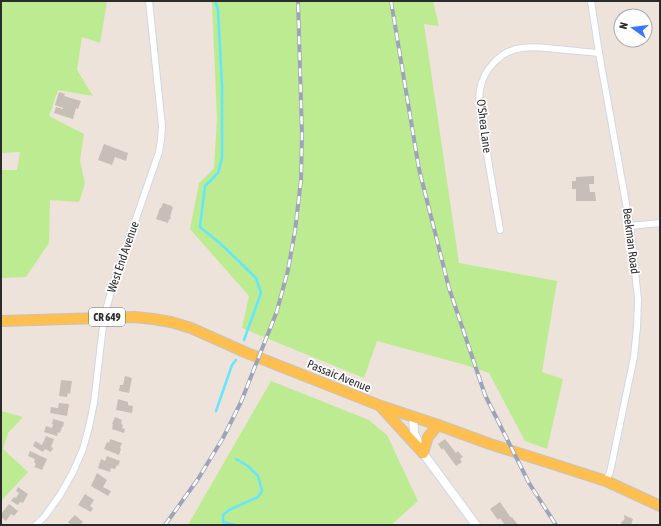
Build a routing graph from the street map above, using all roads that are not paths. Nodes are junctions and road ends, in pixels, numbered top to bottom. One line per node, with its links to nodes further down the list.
1 (149, 1): 7 (street, West End Avenue)
2 (591, 1): 3 (street, Beekman Road)
3 (599, 53): 5 (street, Beekman Road); 6 (street, O'Shea Lane)
4 (660, 223): 5 (street)
5 (630, 226): 13 (street, Beekman Road)
6 (500, 230)
7 (104, 317): 8 (main road, Passaic Avenue / CR 649); 9 (main road, Passaic Avenue / CR 649); 16 (street, West End Avenue)
8 (1, 321)
9 (381, 406): 10 (main road, Passaic Avenue / CR 649); 12 (main road)
10 (413, 417): 11 (main road, Passaic Avenue); 12 (street)
11 (438, 425): 12 (main road); 13 (main road, Passaic Avenue)
12 (423, 453): 15 (street)
13 (606, 481): 14 (main road, Passaic Avenue)
14 (660, 506)
15 (474, 524)
16 (36, 525)

